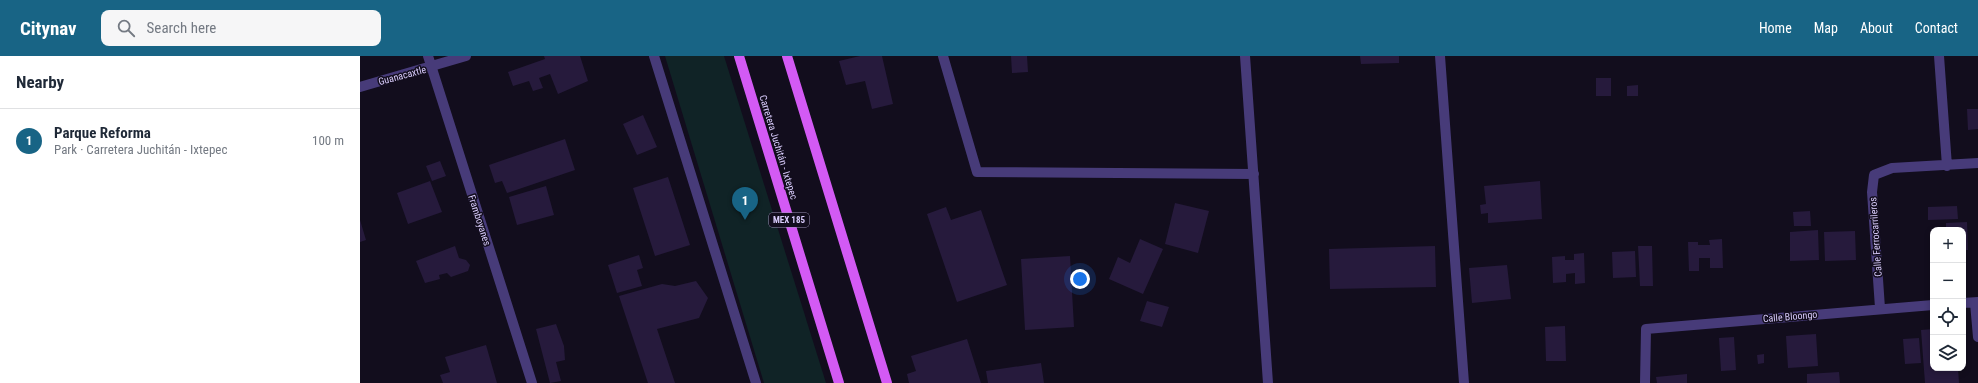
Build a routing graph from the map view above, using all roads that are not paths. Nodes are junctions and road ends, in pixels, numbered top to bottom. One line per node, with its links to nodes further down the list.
1 (428, 56): 10 (street, Framboyanes)
2 (466, 56): 10 (street, Guanacaxtle)
3 (654, 56): 21 (street)
4 (739, 56): 22 (main road, Carretera Juchitán - Ixtepec / MEX 185)
5 (787, 56): 23 (main road)
6 (943, 56): 14 (street)
7 (1245, 56): 14 (street)
8 (1440, 56): 25 (street)
9 (1939, 56): 13 (street)
10 (431, 67): 11 (street, Guanacaxtle); 20 (street, Framboyanes)
11 (360, 87)
12 (1978, 162): 13 (street, Calle Ferrocarrileros)
13 (1948, 166): 18 (street, Calle Ferrocarrileros)
14 (1254, 174): 24 (street)
15 (1977, 303): 16 (street); 19 (street)
16 (1966, 304)
17 (1930, 305): 18 (street, Calle Bloongo)
18 (1880, 308): 26 (street, Calle Bloongo)
19 (1978, 337)
20 (532, 383)
21 (756, 383)
22 (839, 383)
23 (887, 383)
24 (1268, 383)
25 (1464, 383)
26 (1645, 383)

